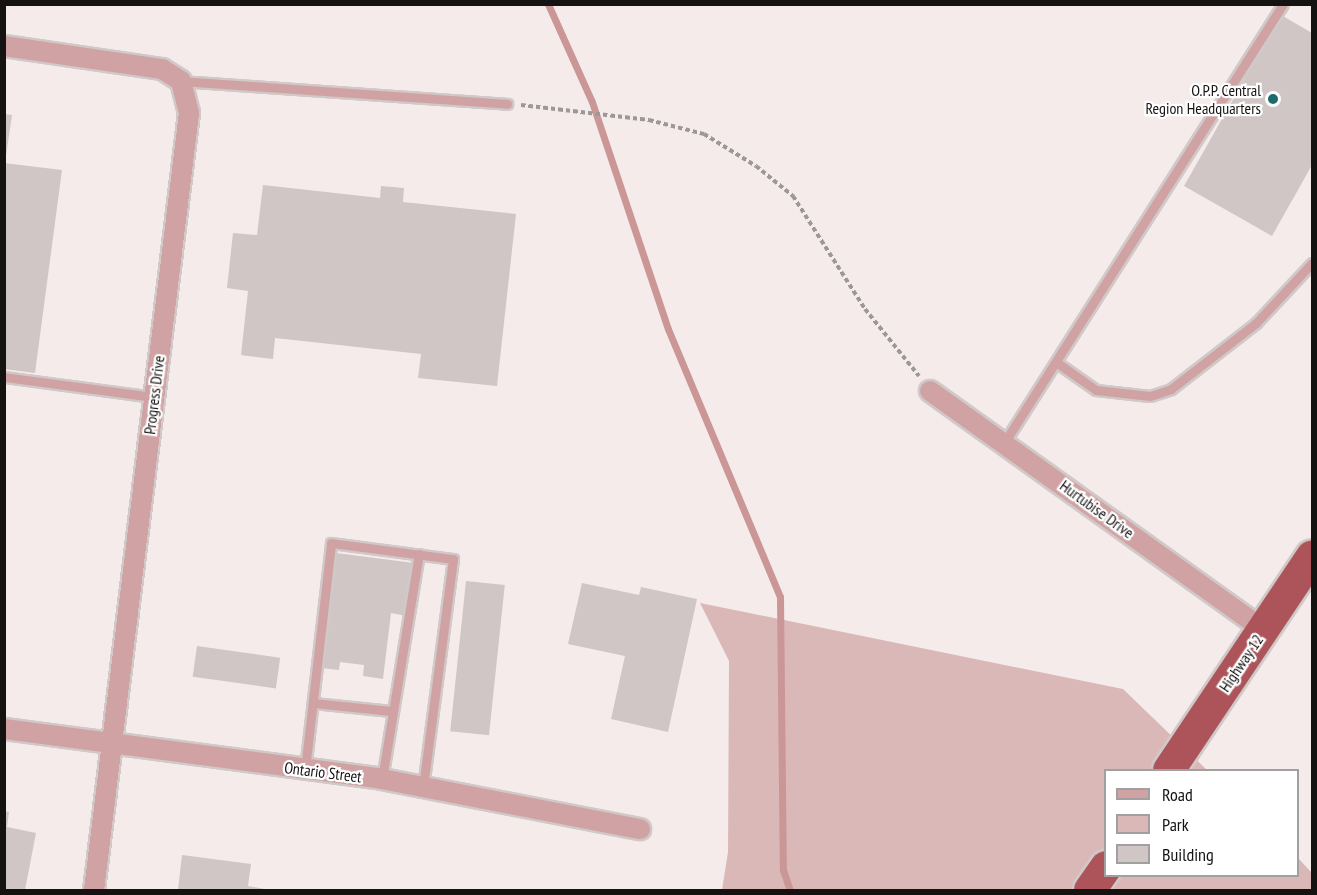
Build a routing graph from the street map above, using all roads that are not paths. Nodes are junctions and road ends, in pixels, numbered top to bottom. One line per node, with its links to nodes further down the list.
1 (1283, 4): 6 (lane)
2 (4, 46): 3 (street)
3 (181, 81): 4 (lane); 9 (street, Progress Drive)
4 (507, 104)
5 (1312, 263): 6 (lane)
6 (1056, 362): 10 (lane)
7 (4, 377): 9 (lane)
8 (930, 391): 10 (street, Hurtubise Drive)
9 (153, 397): 17 (street, Progress Drive)
10 (1004, 443): 13 (street, Hurtubise Drive)
11 (419, 554): 14 (lane); 15 (lane); 21 (lane)
12 (1312, 556): 13 (highway, Highway 12)
13 (1263, 629): 18 (highway, Highway 12)
14 (313, 703): 15 (lane); 19 (lane)
15 (392, 711): 20 (lane)
16 (4, 729): 17 (street, Ontario Street)
17 (110, 745): 19 (street, Ontario Street); 24 (street, Progress Drive)
18 (1171, 769)
19 (305, 770): 20 (street, Ontario Street)
20 (382, 779): 21 (street, Ontario Street)
21 (423, 787): 22 (street, Ontario Street)
22 (640, 829)
23 (1104, 870): 25 (highway)
24 (94, 891)
25 (1090, 891)

